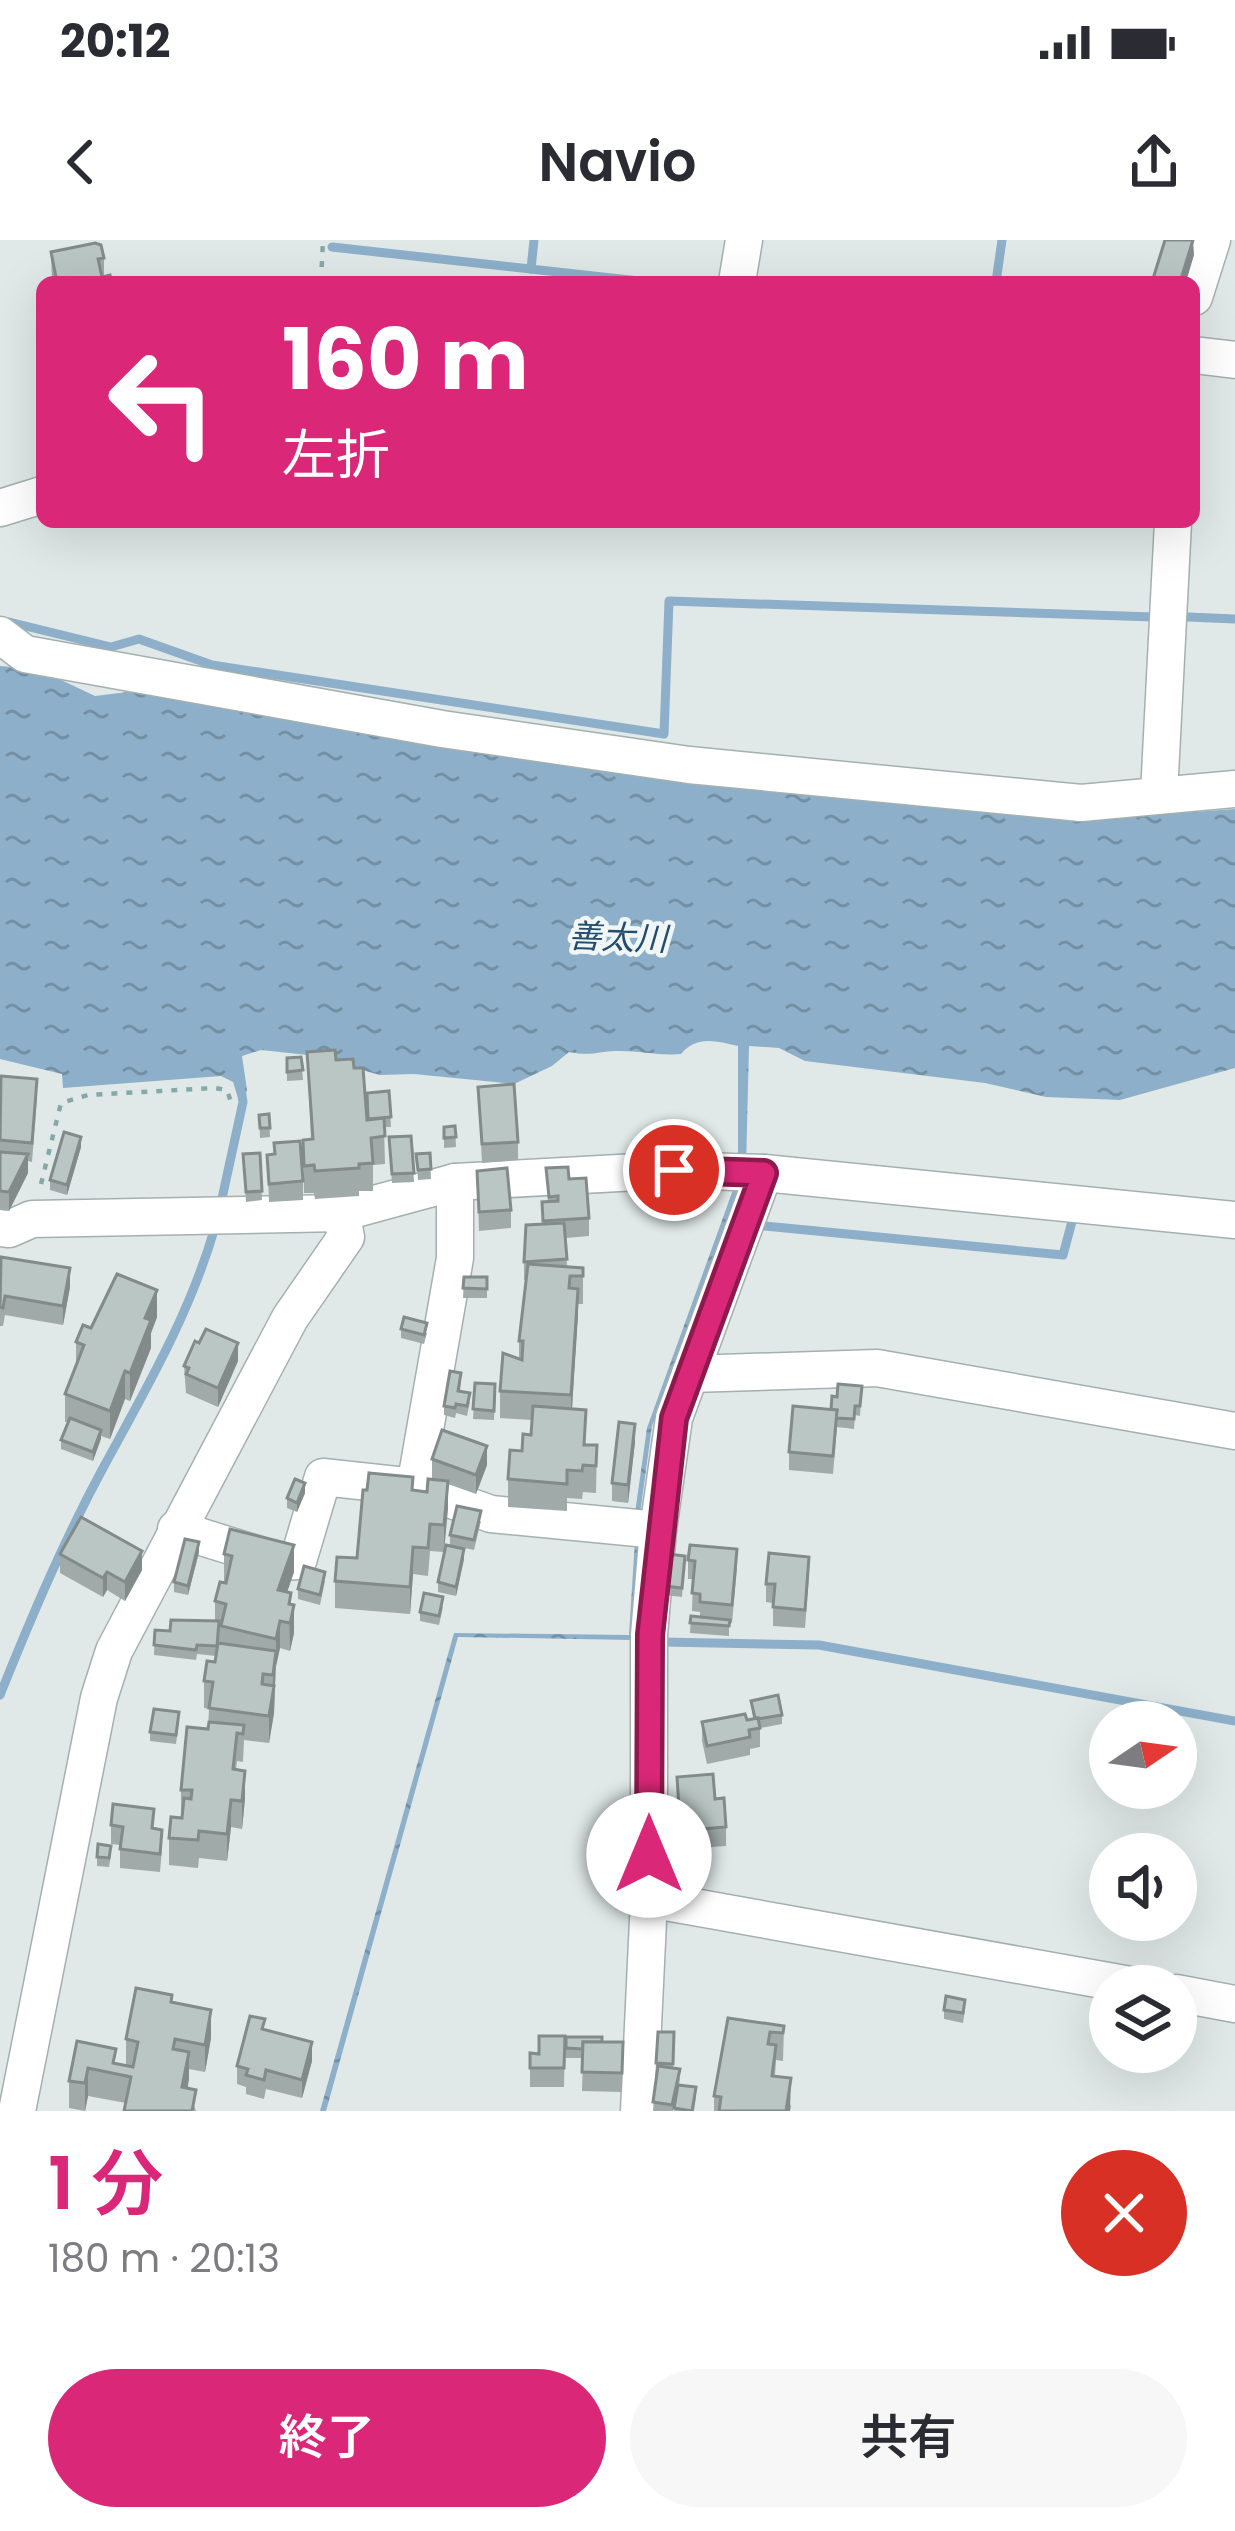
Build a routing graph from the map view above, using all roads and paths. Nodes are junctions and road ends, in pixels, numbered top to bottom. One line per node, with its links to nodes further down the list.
1 (323, 240): 4 (path)
2 (744, 240): 5 (street)
3 (1212, 240): 6 (street)
4 (321, 276)
5 (738, 276)
6 (1200, 278)
7 (1200, 357): 8 (street)
8 (1235, 360)
9 (36, 497): 10 (street)
10 (0, 508)
11 (1173, 528): 14 (street)
12 (0, 635): 14 (street)
13 (1235, 789): 14 (street)
14 (1160, 794)
15 (231, 1102): 20 (path)
16 (764, 1173): 17 (street); 19 (street); 21 (street)
17 (455, 1182): 18 (street); 23 (street)
18 (341, 1213): 20 (street); 24 (street)
19 (1235, 1220)
20 (10, 1232)
21 (690, 1374): 22 (street); 25 (street)
22 (1235, 1431)
23 (415, 1487): 24 (street); 25 (street)
24 (176, 1529): 30 (street)
25 (658, 1530): 26 (street)
26 (649, 1899): 27 (street); 31 (street)
27 (1089, 1978)
28 (1197, 1997): 29 (street)
29 (1235, 2004)
30 (17, 2111)
31 (639, 2111)

